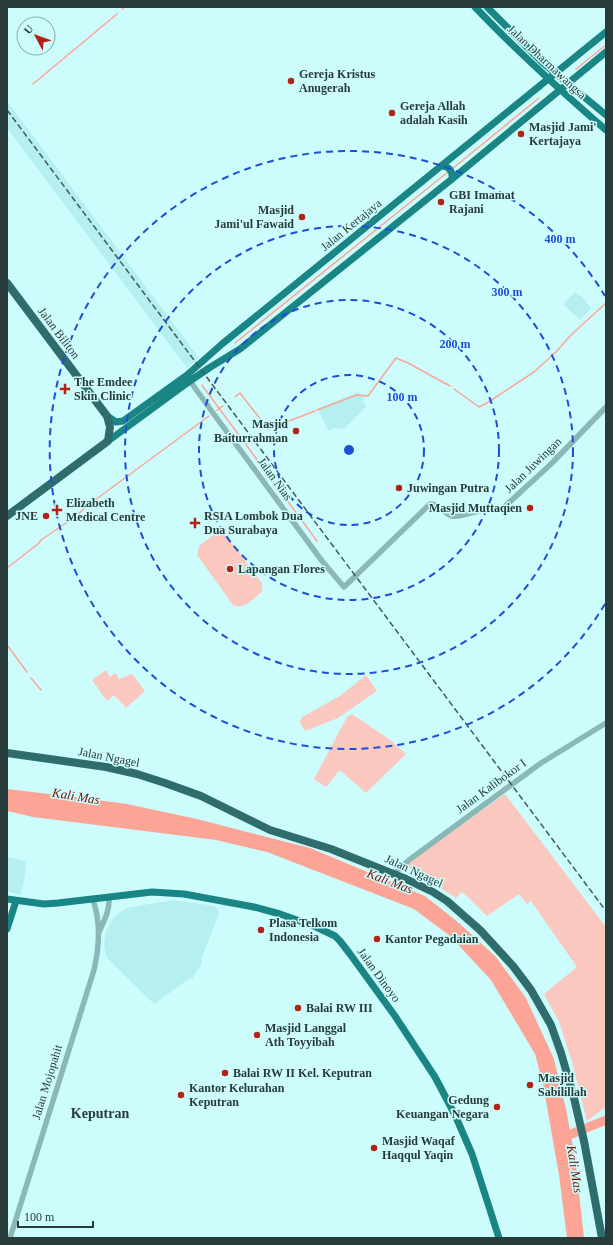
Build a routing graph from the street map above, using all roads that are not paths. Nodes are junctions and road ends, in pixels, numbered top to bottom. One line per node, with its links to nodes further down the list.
1 (475, 7): 6 (main road, Jalan Dharmawangsa)
2 (487, 7): 5 (main road, Jalan Dharmawangsa)
3 (606, 32): 5 (main road, Jalan Kertajaya)
4 (606, 52): 7 (main road)
5 (556, 72): 6 (main road, Jalan Kertajaya); 7 (main road, Jalan Dharmawangsa)
6 (548, 78): 8 (main road, Jalan Dharmawangsa); 11 (main road, Jalan Kertajaya)
7 (568, 83): 8 (main road); 9 (main road, Jalan Dharmawangsa)
8 (560, 90): 10 (main road, Jalan Dharmawangsa); 12 (main road)
9 (606, 115)
10 (606, 130)
11 (444, 166): 12 (main road); 14 (main road, Jalan Kertajaya)
12 (452, 176): 15 (main road)
13 (7, 283): 18 (highway, Jalan Biliton)
14 (222, 344): 15 (main road); 18 (main road, Jalan Kertajaya)
15 (231, 355): 16 (main road)
16 (190, 381): 19 (main road); 21 (street, Jalan Nias)
17 (606, 408): 21 (street, Jalan Juwingan)
18 (107, 416): 19 (highway)
19 (108, 441): 20 (highway)
20 (7, 516)
21 (354, 578)
22 (606, 723): 24 (street, Jalan Kalibokor I)
23 (7, 753): 24 (highway, Jalan Ngagel)
24 (394, 874): 33 (highway, Jalan Ngagel)
25 (109, 898): 27 (main road, Jalan Dinoyo); 30 (street, Jalan Mojopahit); 32 (main road, Jalan Dinoyo)
26 (7, 899): 28 (main road, Jalan Dinoyo)
27 (93, 900): 28 (main road, Jalan Dinoyo); 30 (street, Jalan Mojopahit)
28 (16, 901): 29 (main road)
29 (7, 929)
30 (99, 932): 31 (street, Jalan Mojopahit)
31 (10, 1238)
32 (499, 1238)
33 (602, 1238)

